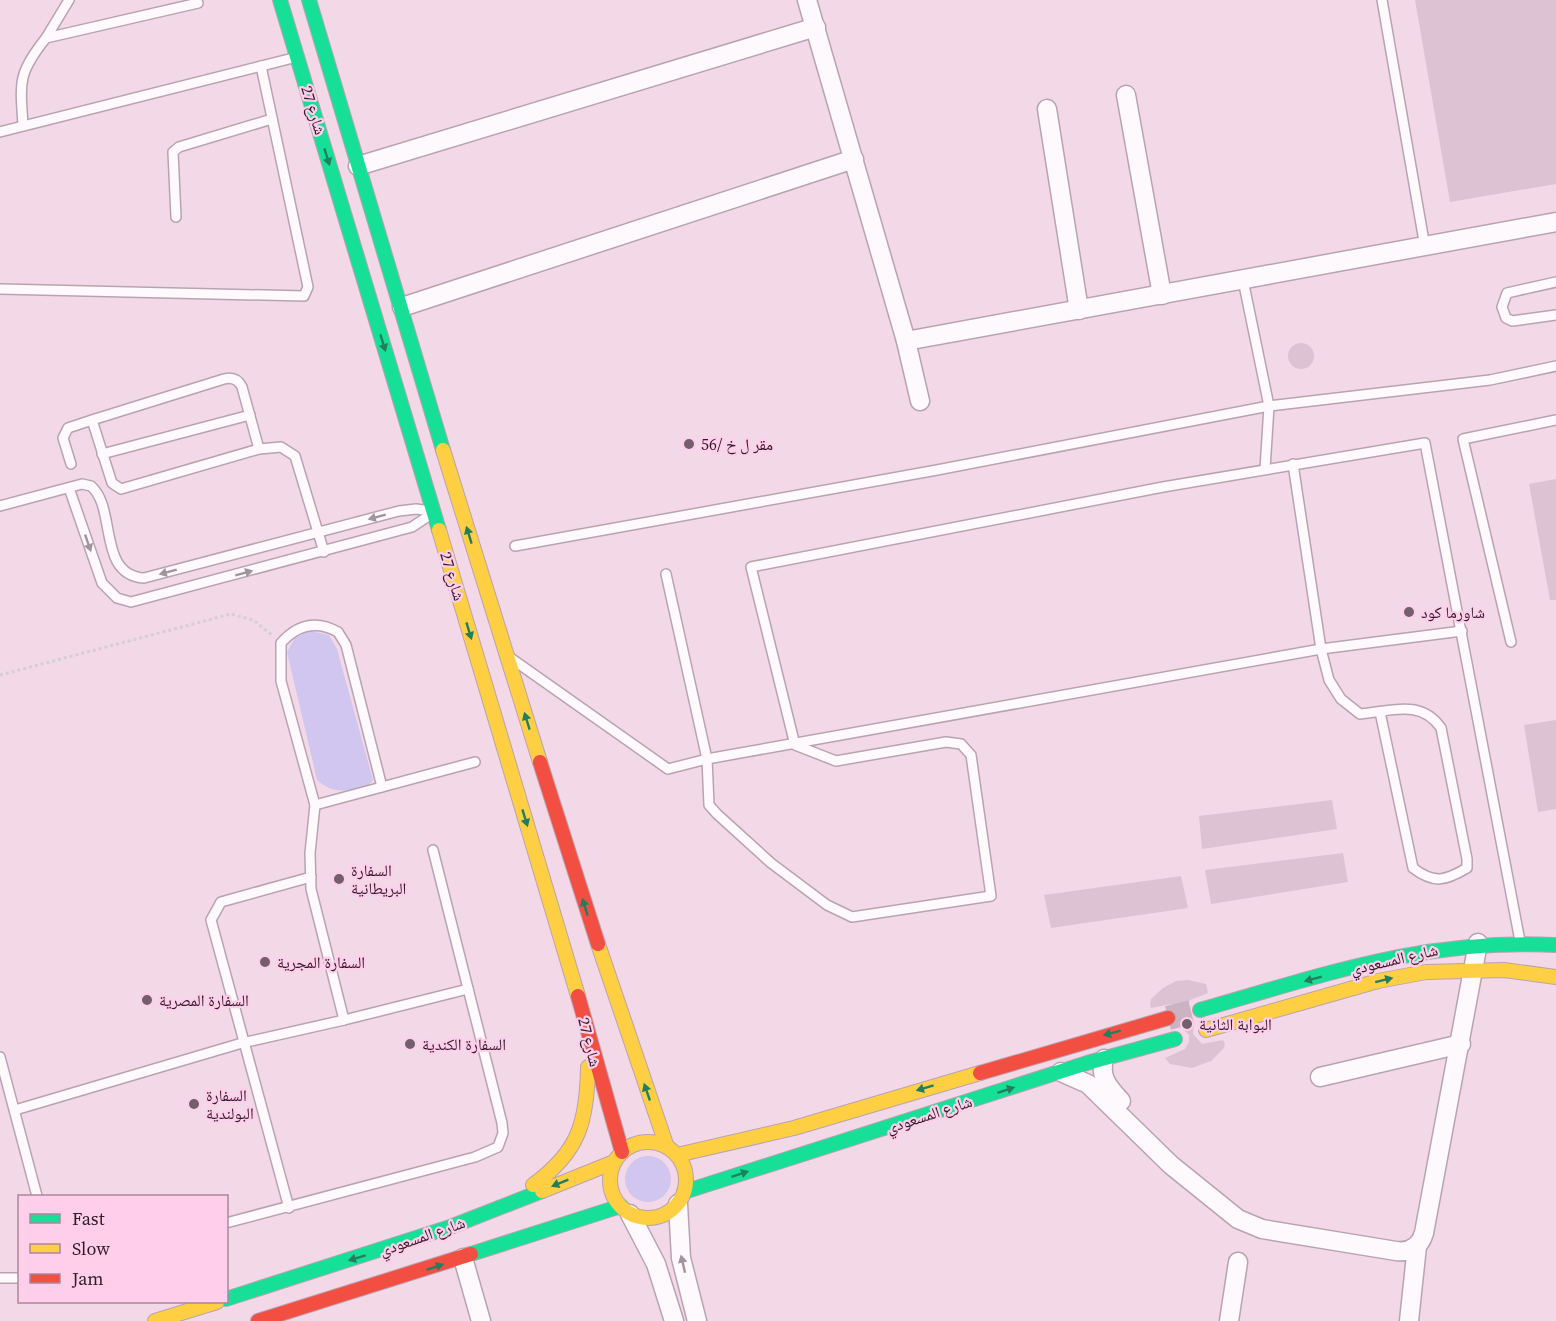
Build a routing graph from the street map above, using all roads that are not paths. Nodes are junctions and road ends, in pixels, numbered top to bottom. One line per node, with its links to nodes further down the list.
1 (69, 0): 8 (lane)
2 (280, 0): 9 (main road, شارع 27)
3 (309, 0): 17 (main road, شارع 27)
4 (807, 0): 7 (street)
5 (1382, 0): 20 (lane)
6 (198, 3): 8 (lane)
7 (816, 27): 16 (street); 17 (street)
8 (46, 38): 14 (lane)
9 (298, 57): 10 (lane); 31 (main road, شارع 27, one-way to 31)
10 (261, 66): 13 (lane); 14 (lane)
11 (1126, 95): 24 (street)
12 (1047, 109): 26 (street)
13 (272, 119): 18 (lane); 23 (lane)
14 (23, 125): 15 (lane)
15 (0, 132)
16 (854, 159): 25 (street); 28 (street)
17 (358, 166): 25 (main road, شارع 27)
18 (176, 217)
19 (1556, 222): 20 (street)
20 (1425, 247): 21 (street)
21 (1243, 280): 24 (street); 33 (lane)
22 (1556, 282): 27 (lane)
23 (0, 289)
24 (1162, 295): 26 (street)
25 (402, 307): 30 (main road, شارع 27)
26 (1079, 310): 28 (street)
27 (1556, 315)
28 (906, 341): 32 (street)
29 (1556, 366): 33 (lane)
30 (421, 381): 31 (main road); 43 (main road, شارع 27)
31 (397, 390): 45 (main road, شارع 27)
32 (920, 401)
33 (1269, 406): 41 (lane); 47 (lane)
34 (250, 415): 35 (lane); 37 (lane); 38 (lane)
35 (92, 420): 38 (lane); 39 (lane)
36 (1556, 420): 51 (lane)
37 (259, 449): 38 (lane); 46 (lane)
38 (102, 454)
39 (71, 464)
40 (1293, 464): 41 (lane); 50 (lane); 52 (lane)
41 (1265, 469): 55 (lane)
42 (69, 488): 44 (lane); 46 (lane, one-way to 42); 48 (lane, one-way to 48)
43 (459, 503): 45 (main road); 53 (main road, شارع 27, one-way to 43)
44 (0, 506)
45 (434, 512): 46 (lane, one-way to 46); 48 (lane); 71 (main road, شارع 27, one-way to 71)
46 (318, 532): 48 (lane)
47 (515, 546)
48 (324, 552)
49 (666, 574): 56 (lane)
50 (1462, 631): 52 (lane); 62 (lane)
51 (1511, 642)
52 (1321, 649): 54 (lane); 55 (lane)
53 (506, 654): 56 (lane); 81 (main road, شارع 27, one-way to 53)
54 (1380, 712): 54 (lane)
55 (795, 745): 56 (lane); 56 (lane)
56 (707, 759)
57 (476, 762): 58 (lane)
58 (382, 787): 59 (lane); 59 (lane)
59 (315, 805): 61 (lane)
60 (433, 850): 67 (lane)
61 (311, 876): 70 (lane); 74 (lane)
62 (1520, 941): 63 (main road, شارع المسعودي); 64 (main road, شارع المسعودي)
63 (1478, 943): 65 (street); 68 (main road, شارع المسعودي, one-way to 68)
64 (1556, 945)
65 (1475, 969): 66 (main road, شارع المسعودي); 72 (main road, شارع المسعودي, one-way to 65); 75 (street)
66 (1556, 977)
67 (468, 989): 70 (lane); 86 (lane)
68 (1200, 1010)
69 (1168, 1018): 81 (main road, شارع المسعودي, one-way to 81)
70 (344, 1020): 74 (lane)
71 (587, 1025): 82 (main road, شارع 27); 87 (main road)
72 (1206, 1030)
73 (1174, 1039): 77 (main road, شارع المسعودي)
74 (242, 1043): 80 (lane); 86 (lane)
75 (1461, 1044): 79 (street); 90 (street)
76 (0, 1057): 80 (lane)
77 (1104, 1059): 78 (main road, شارع المسعودي); 83 (street)
78 (1061, 1072): 83 (street); 85 (main road, شارع المسعودي, one-way to 78)
79 (1320, 1077)
80 (15, 1110): 84 (lane)
81 (672, 1151): 82 (main road); 85 (main road)
82 (618, 1157): 87 (main road, شارع المسعودي, one-way to 87); 88 (main road)
83 (1185, 1174): 90 (street)
84 (36, 1195)
85 (681, 1198): 88 (main road); 101 (street, one-way to 85)
86 (289, 1208): 89 (lane)
87 (495, 1209): 95 (main road, شارع المسعودي, one-way to 95)
88 (625, 1210): 91 (main road, شارع المسعودي); 100 (street)
89 (228, 1223)
90 (1417, 1246): 103 (street)
91 (463, 1258): 98 (main road, شارع المسعودي, one-way to 91); 99 (street)
92 (1238, 1262): 102 (street)
93 (0, 1278): 94 (lane)
94 (18, 1278)
95 (228, 1298)
96 (214, 1303): 97 (main road)
97 (154, 1321)
98 (258, 1321)
99 (482, 1321)
100 (674, 1321)
101 (697, 1321)
102 (1229, 1321)
103 (1408, 1321)

